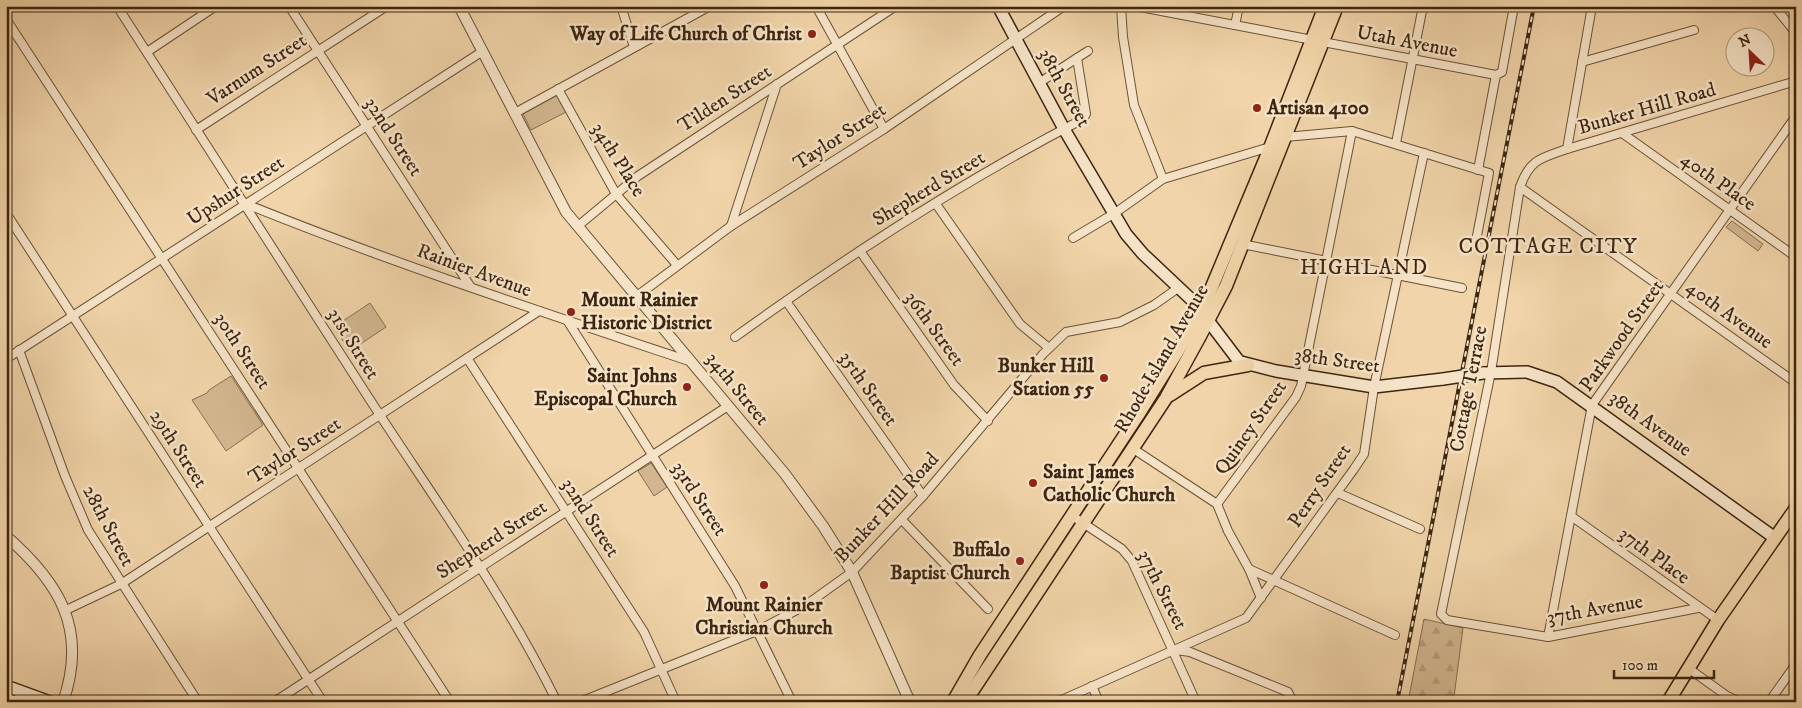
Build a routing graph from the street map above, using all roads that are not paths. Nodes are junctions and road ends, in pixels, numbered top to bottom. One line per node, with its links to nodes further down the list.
1 (117, 6): 32 (street, 31st Street)
2 (216, 6): 32 (street)
3 (289, 6): 29 (street, 32nd Street)
4 (387, 6): 29 (street, Varnum Street)
5 (459, 6): 30 (street, 34th Street)
6 (621, 6): 28 (street)
7 (710, 6): 28 (street)
8 (816, 6): 27 (street)
9 (896, 6): 27 (street, Tilden Street)
10 (998, 6): 25 (main road, 38th Street)
11 (1064, 6): 25 (street, Taylor Street)
12 (1121, 6): 58 (street)
13 (1135, 6): 22 (street, Utah Avenue)
14 (1238, 6): 22 (street)
15 (1325, 6): 26 (main road, Rhode Island Avenue)
16 (1337, 6): 26 (main road, Rhode Island Avenue)
17 (1423, 6): 34 (street)
18 (1514, 6): 36 (street)
19 (1592, 6): 35 (street)
20 (1774, 6): 24 (street)
21 (6, 19): 73 (street, 30th Street)
22 (1235, 25): 26 (street, Utah Avenue)
23 (1694, 30): 35 (street)
24 (1796, 34)
25 (1016, 39): 38 (main road, 38th Street); 45 (street, Taylor Street)
26 (1317, 41): 34 (street, Utah Avenue); 51 (main road, Rhode Island Avenue); 53 (main road, Rhode Island Avenue)
27 (838, 46): 39 (street, Tilden Street); 45 (street)
28 (634, 47): 40 (street)
29 (318, 50): 43 (street, 32nd Street); 47 (street, Varnum Street)
30 (483, 51): 41 (street, 34th Street); 43 (street, Upshur Street)
31 (1088, 51): 33 (street)
32 (147, 52): 47 (street, 31st Street)
33 (1077, 58): 38 (street); 46 (street, Shepherd Street)
34 (1413, 61): 36 (street, Utah Avenue); 52 (street)
35 (1582, 62): 54 (street)
36 (1496, 75): 56 (street)
37 (1796, 81): 49 (street, Bunker Hill Road)
38 (1039, 83): 46 (main road, 38th Street)
39 (777, 84): 60 (street, Tilden Street); 67 (street)
40 (558, 90): 41 (street); 60 (street, 34th Place)
41 (515, 113): 66 (street, 34th Street)
42 (1796, 116): 44 (street, Parkwood Street)
43 (367, 126): 61 (street, Upshur Street); 77 (street, 32nd Street)
44 (1788, 128): 50 (street); 63 (street, Parkwood Street)
45 (884, 129): 67 (street, Taylor Street)
46 (1064, 129): 62 (street, Shepherd Street); 64 (main road, 38th Street)
47 (196, 130): 61 (street, 31st Street)
48 (1352, 131): 51 (street); 52 (street); 74 (street, Quincy Street)
49 (1622, 133): 54 (street, Bunker Hill Road); 63 (street, 40th Place)
50 (1796, 134)
51 (1285, 137): 70 (main road, Rhode Island Avenue)
52 (1396, 143): 55 (street)
53 (1270, 147): 58 (street); 84 (main road, Rhode Island Avenue)
54 (1567, 149): 57 (street, Bunker Hill Road)
55 (1424, 153): 56 (street); 76 (street, Perry Street)
56 (1478, 170): 69 (street)
57 (1526, 170): 59 (street, Cottage Terrace)
58 (1163, 179): 64 (street)
59 (1520, 187): 80 (street, 40th Avenue); 95 (street, Cottage Terrace)
60 (616, 194): 66 (street, Tilden Street); 75 (street, 34th Place)
61 (246, 204): 73 (street, Upshur Street); 77 (street, Rainier Avenue); 102 (street, 31st Street)
62 (936, 204): 71 (street, Shepherd Street); 89 (street)
63 (1730, 211): 72 (street, 40th Place); 80 (street, Parkwood Street)
64 (1115, 213): 68 (street); 78 (main road, 38th Street)
65 (6, 214): 85 (street, 29th Street)
66 (578, 226): 81 (street, 34th Street)
67 (731, 226): 75 (street, Taylor Street)
68 (1073, 238)
69 (1476, 241)
70 (1242, 244): 74 (street); 87 (main road, Rhode Island Avenue)
71 (860, 251): 82 (street, Shepherd Street); 103 (street, 36th Street)
72 (1796, 257)
73 (162, 258): 85 (street, Upshur Street); 106 (street, 30th Street)
74 (1327, 262): 76 (street); 96 (street, Quincy Street)
75 (677, 265): 81 (street, Taylor Street)
76 (1399, 276): 79 (street); 98 (street, Perry Street)
77 (470, 286): 83 (street, Rainier Avenue)
78 (1178, 288): 84 (main road, 38th Street); 89 (street, Bunker Hill Road)
79 (1462, 288)
80 (1672, 294): 97 (street, 40th Avenue); 100 (street, Parkwood Street)
81 (636, 296): 93 (street, 34th Street)
82 (786, 301): 88 (street, Shepherd Street); 108 (street, 35th Street)
83 (539, 311): 86 (street, Rainier Avenue); 92 (street, Taylor Street)
84 (1200, 311): 87 (main road, 38th Street); 113 (main road, Rhode Island Avenue)
85 (72, 316): 90 (street, Upshur Street); 115 (street, 29th Street)
86 (567, 320): 93 (street, Rainier Avenue); 105 (street, 33rd Street)
87 (1207, 323): 94 (main road, 38th Street); 99 (main road, Rhode Island Avenue)
88 (735, 337)
89 (1048, 348): 103 (street, Bunker Hill Road)
90 (19, 350): 91 (street, Upshur Street); 123 (street, 28th Street)
91 (6, 358)
92 (467, 358): 102 (street, Taylor Street); 111 (street, 32nd Street)
93 (693, 362): 101 (street, 34th Street)
94 (1243, 363): 96 (main road, 38th Street); 99 (main road)
95 (1487, 372): 98 (main road, 38th Street, bridge); 100 (main road, 38th Avenue); 128 (street, Cottage Terrace)
96 (1304, 375): 98 (main road, 38th Street); 109 (street, Quincy Street)
97 (1796, 383)
98 (1374, 387): 107 (street, Perry Street)
99 (1166, 398): 104 (main road, Rhode Island Avenue)
100 (1592, 405): 112 (street, Parkwood Street); 118 (main road, 38th Avenue)
101 (728, 406): 105 (street, Shepherd Street); 121 (street, 34th Street)
102 (380, 415): 106 (street, Taylor Street); 119 (street, 31st Street)
103 (988, 421): 108 (street, Bunker Hill Road)
104 (1132, 448): 109 (street); 113 (main road, Rhode Island Avenue)
105 (652, 456): 111 (street, Shepherd Street); 131 (street, 33rd Street)
106 (299, 468): 115 (street, Taylor Street); 130 (street, 30th Street)
107 (1338, 493): 116 (street); 122 (street, Perry Street)
108 (923, 496): 114 (street, Bunker Hill Road)
109 (1217, 504): 120 (street)
110 (1796, 508): 118 (main road)
111 (566, 511): 119 (street, Shepherd Street); 137 (street, 32nd Street)
112 (1571, 516): 125 (street, 37th Place); 133 (street, Parkwood Street)
113 (1076, 518): 134 (street, 37th Street); 141 (main road, Rhode Island Avenue)
114 (902, 520): 121 (street, Bunker Hill Road); 126 (street)
115 (209, 527): 123 (street, Taylor Street); 138 (street, 29th Street)
116 (1420, 529)
117 (6, 536): 127 (street)
118 (1775, 538): 129 (main road)
119 (480, 568): 130 (street, Shepherd Street); 148 (street, 31st Street)
120 (1249, 569): 122 (street); 124 (street)
121 (852, 572): 131 (street, Bunker Hill Road); 152 (street, 34th Street)
122 (1274, 580): 124 (street, Perry Street); 132 (street)
123 (121, 584): 127 (street, Taylor Street); 144 (street, 28th Street)
124 (1261, 598): 134 (street, Perry Street)
125 (1698, 608): 129 (street, 37th Place); 133 (street, 37th Avenue)
126 (988, 609)
127 (64, 611): 143 (street)
128 (1441, 614): 133 (street, 37th Avenue)
129 (1718, 620): 136 (main road)
130 (398, 621): 138 (street, Shepherd Street); 147 (street, 30th Street)
131 (759, 630): 137 (street, Bunker Hill Road); 151 (street, 33rd Street)
132 (1395, 635)
133 (1548, 637)
134 (1174, 650): 140 (street, Perry Street); 155 (street, 37th Street); 156 (street)
135 (1796, 664): 159 (street)
136 (1688, 668): 157 (main road); 158 (street)
137 (662, 670): 149 (street, Bunker Hill Road); 150 (street, 32nd Street)
138 (308, 680): 145 (street, Shepherd Street); 146 (street, 29th Street)
139 (6, 686): 142 (main road)
140 (1092, 686): 153 (street, Perry Street); 154 (street)
141 (959, 701)
142 (50, 702)
143 (62, 702)
144 (198, 702)
145 (274, 702)
146 (323, 702)
147 (450, 702)
148 (557, 702)
149 (580, 702)
150 (676, 702)
151 (792, 702)
152 (910, 702)
153 (1057, 702)
154 (1098, 702)
155 (1196, 702)
156 (1292, 702)
157 (1668, 702)
158 (1740, 702)
159 (1769, 702)

